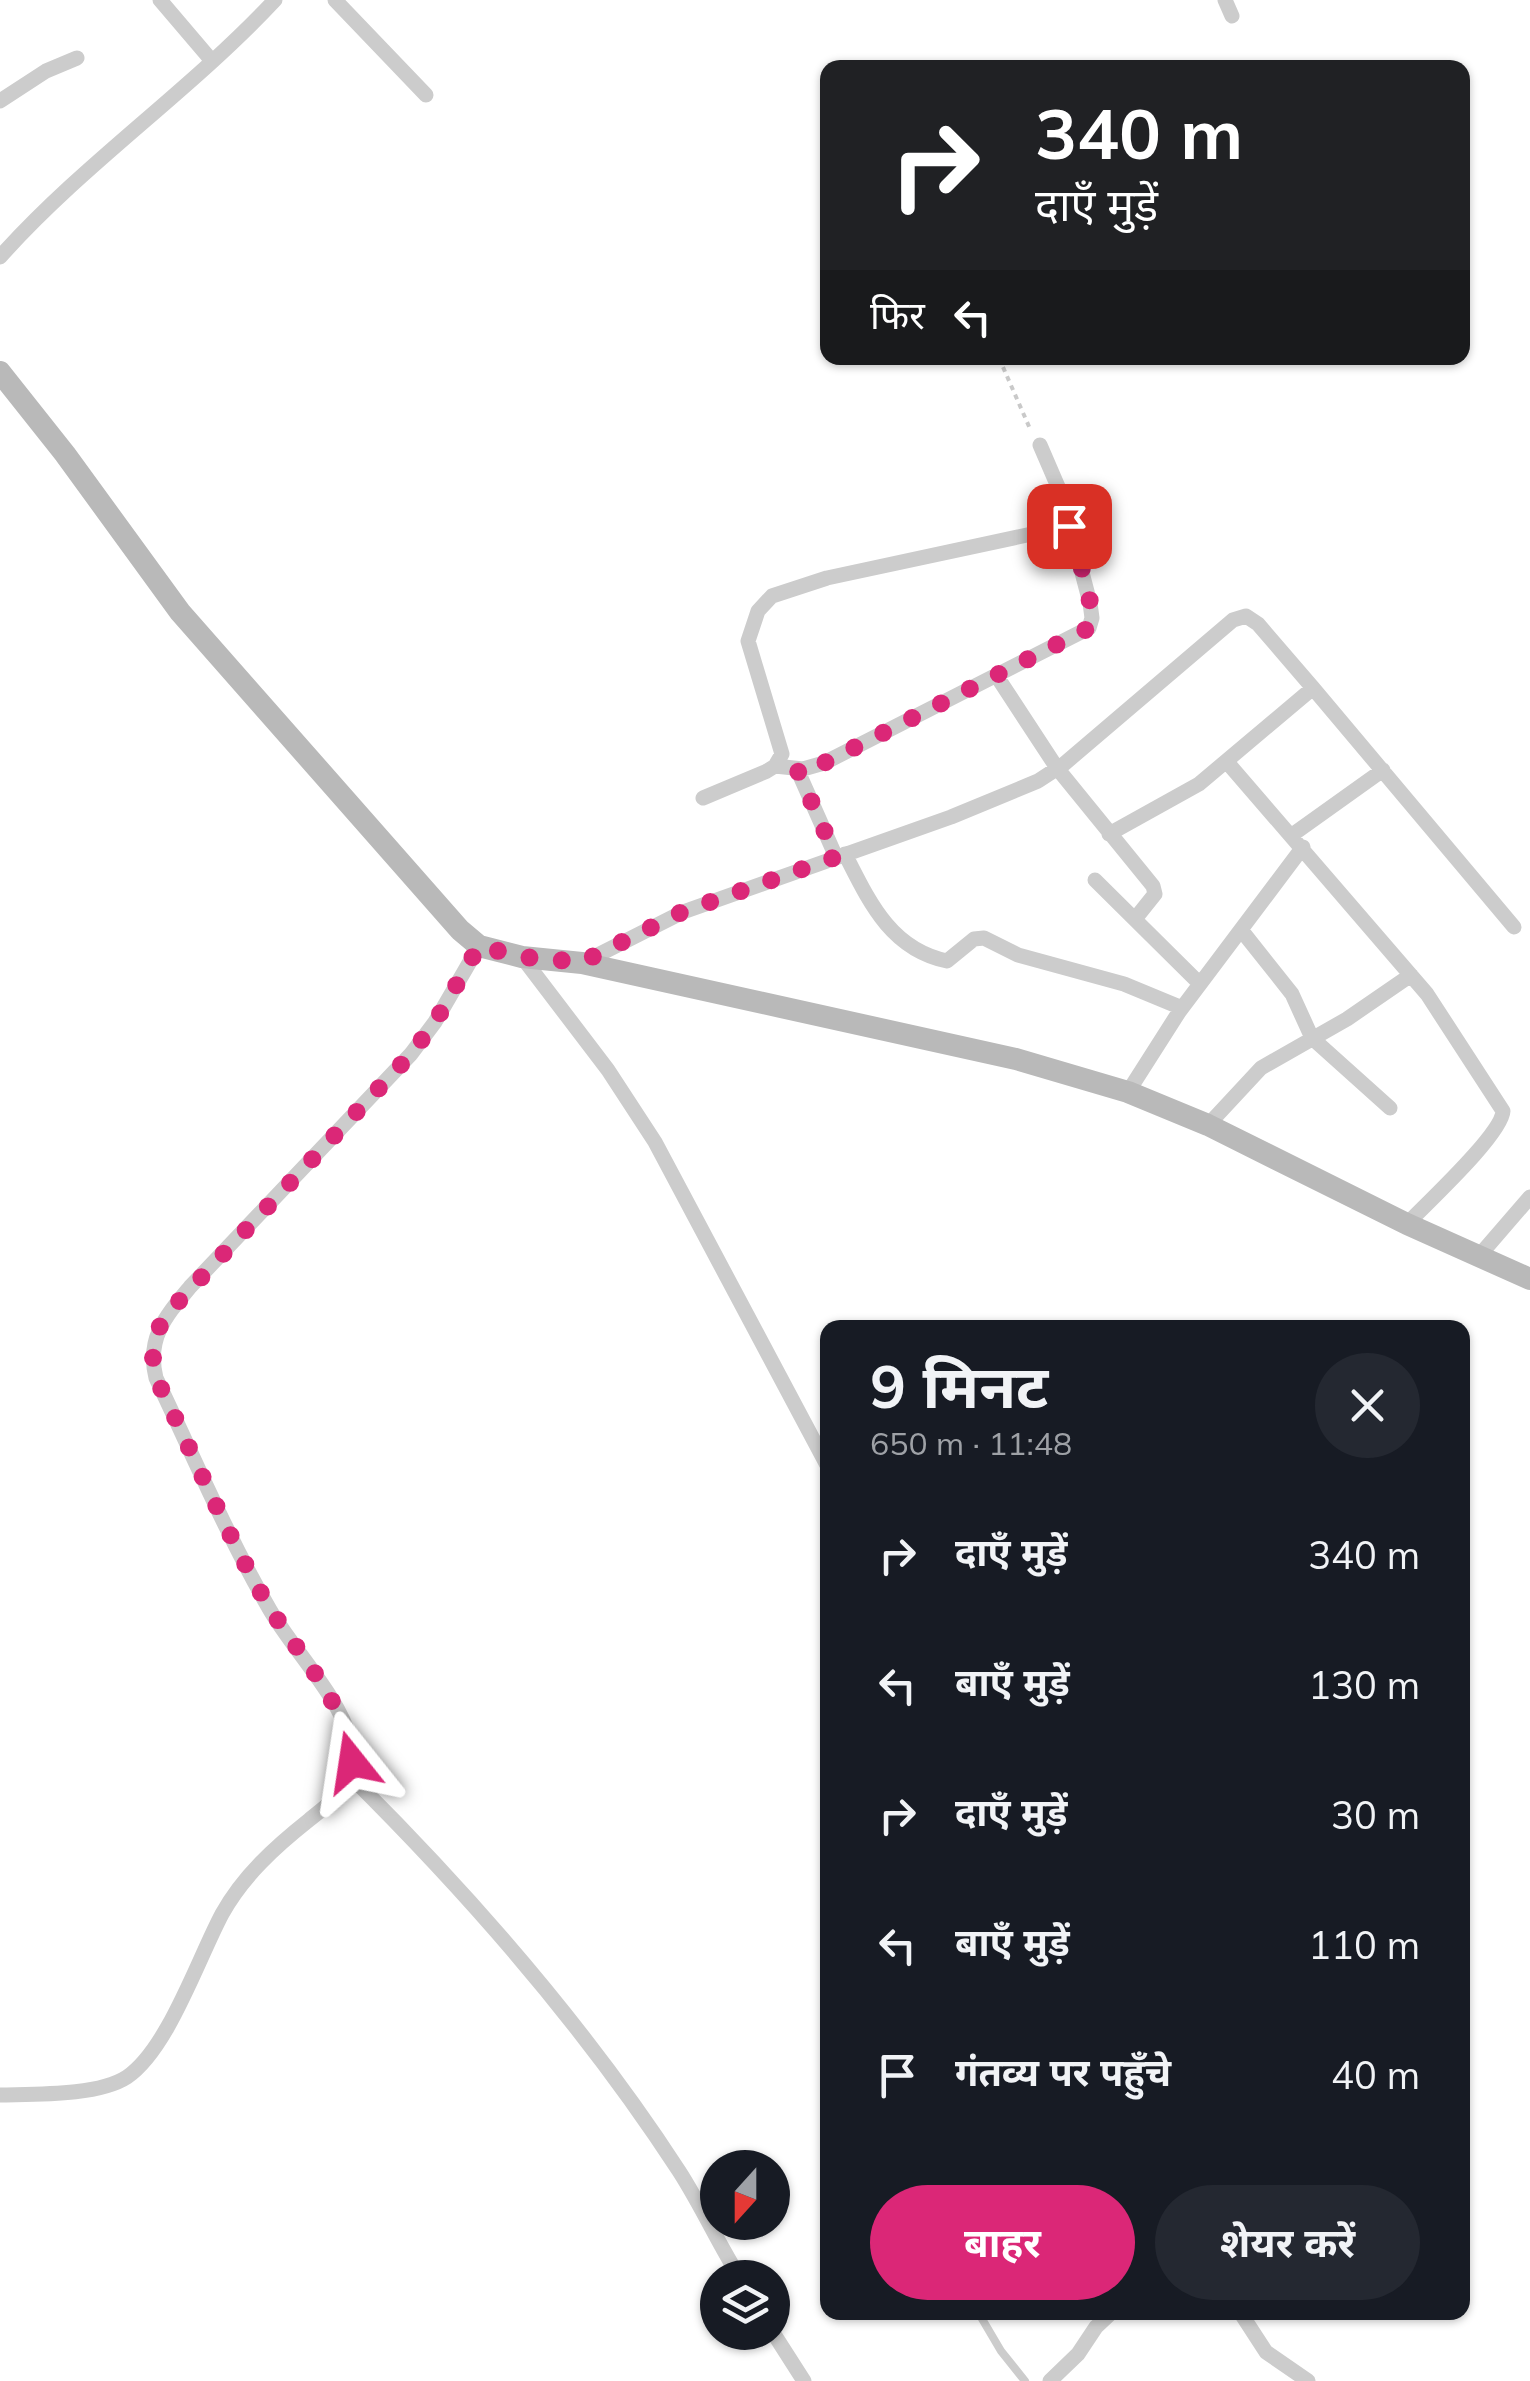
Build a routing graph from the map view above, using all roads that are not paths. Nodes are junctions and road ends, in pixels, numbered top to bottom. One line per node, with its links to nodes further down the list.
1 (160, 0): 7 (street)
2 (276, 0): 7 (street)
3 (335, 0): 8 (street)
4 (1224, 0): 5 (street)
5 (1232, 16)
6 (77, 58): 9 (street)
7 (212, 61): 10 (street)
8 (426, 95)
9 (0, 102)
10 (0, 257)
11 (0, 372): 29 (street)
12 (1040, 445): 13 (street)
13 (1069, 526): 14 (street); 17 (street)
14 (996, 675): 18 (street); 19 (street)
15 (1313, 688): 16 (street); 18 (street); 20 (street)
16 (1227, 762): 22 (street); 23 (street)
17 (775, 766): 19 (street); 21 (street)
18 (1057, 768): 22 (street); 24 (street)
19 (797, 769): 24 (street)
20 (1383, 770): 23 (street); 27 (street)
21 (704, 798)
22 (1109, 834): 26 (street)
23 (1297, 841): 28 (street); 32 (street)
24 (840, 855): 31 (street); 34 (street)
25 (1095, 880): 26 (street)
26 (1134, 920): 33 (street)
27 (1514, 927)
28 (1242, 931): 33 (street); 35 (street)
29 (479, 946): 30 (street); 44 (street)
30 (522, 957): 31 (street); 43 (street)
31 (582, 962): 36 (street)
32 (1411, 975): 35 (street); 40 (street)
33 (1200, 984): 34 (street)
34 (1182, 1008): 36 (street)
35 (1312, 1038): 37 (street); 38 (street)
36 (1128, 1092): 38 (street)
37 (1390, 1108)
38 (1208, 1125): 40 (street)
39 (1530, 1197): 41 (street)
40 (1407, 1224): 41 (street)
41 (1479, 1256): 42 (street)
42 (1530, 1280)
43 (820, 1452)
44 (350, 1776): 45 (street); 46 (street)
45 (0, 2095)
46 (730, 2260)
47 (983, 2320): 52 (lane)
48 (1103, 2320): 53 (street)
49 (1245, 2320): 54 (street)
50 (784, 2350): 51 (street)
51 (804, 2381)
52 (1025, 2381)
53 (1050, 2381)
54 (1308, 2381)

